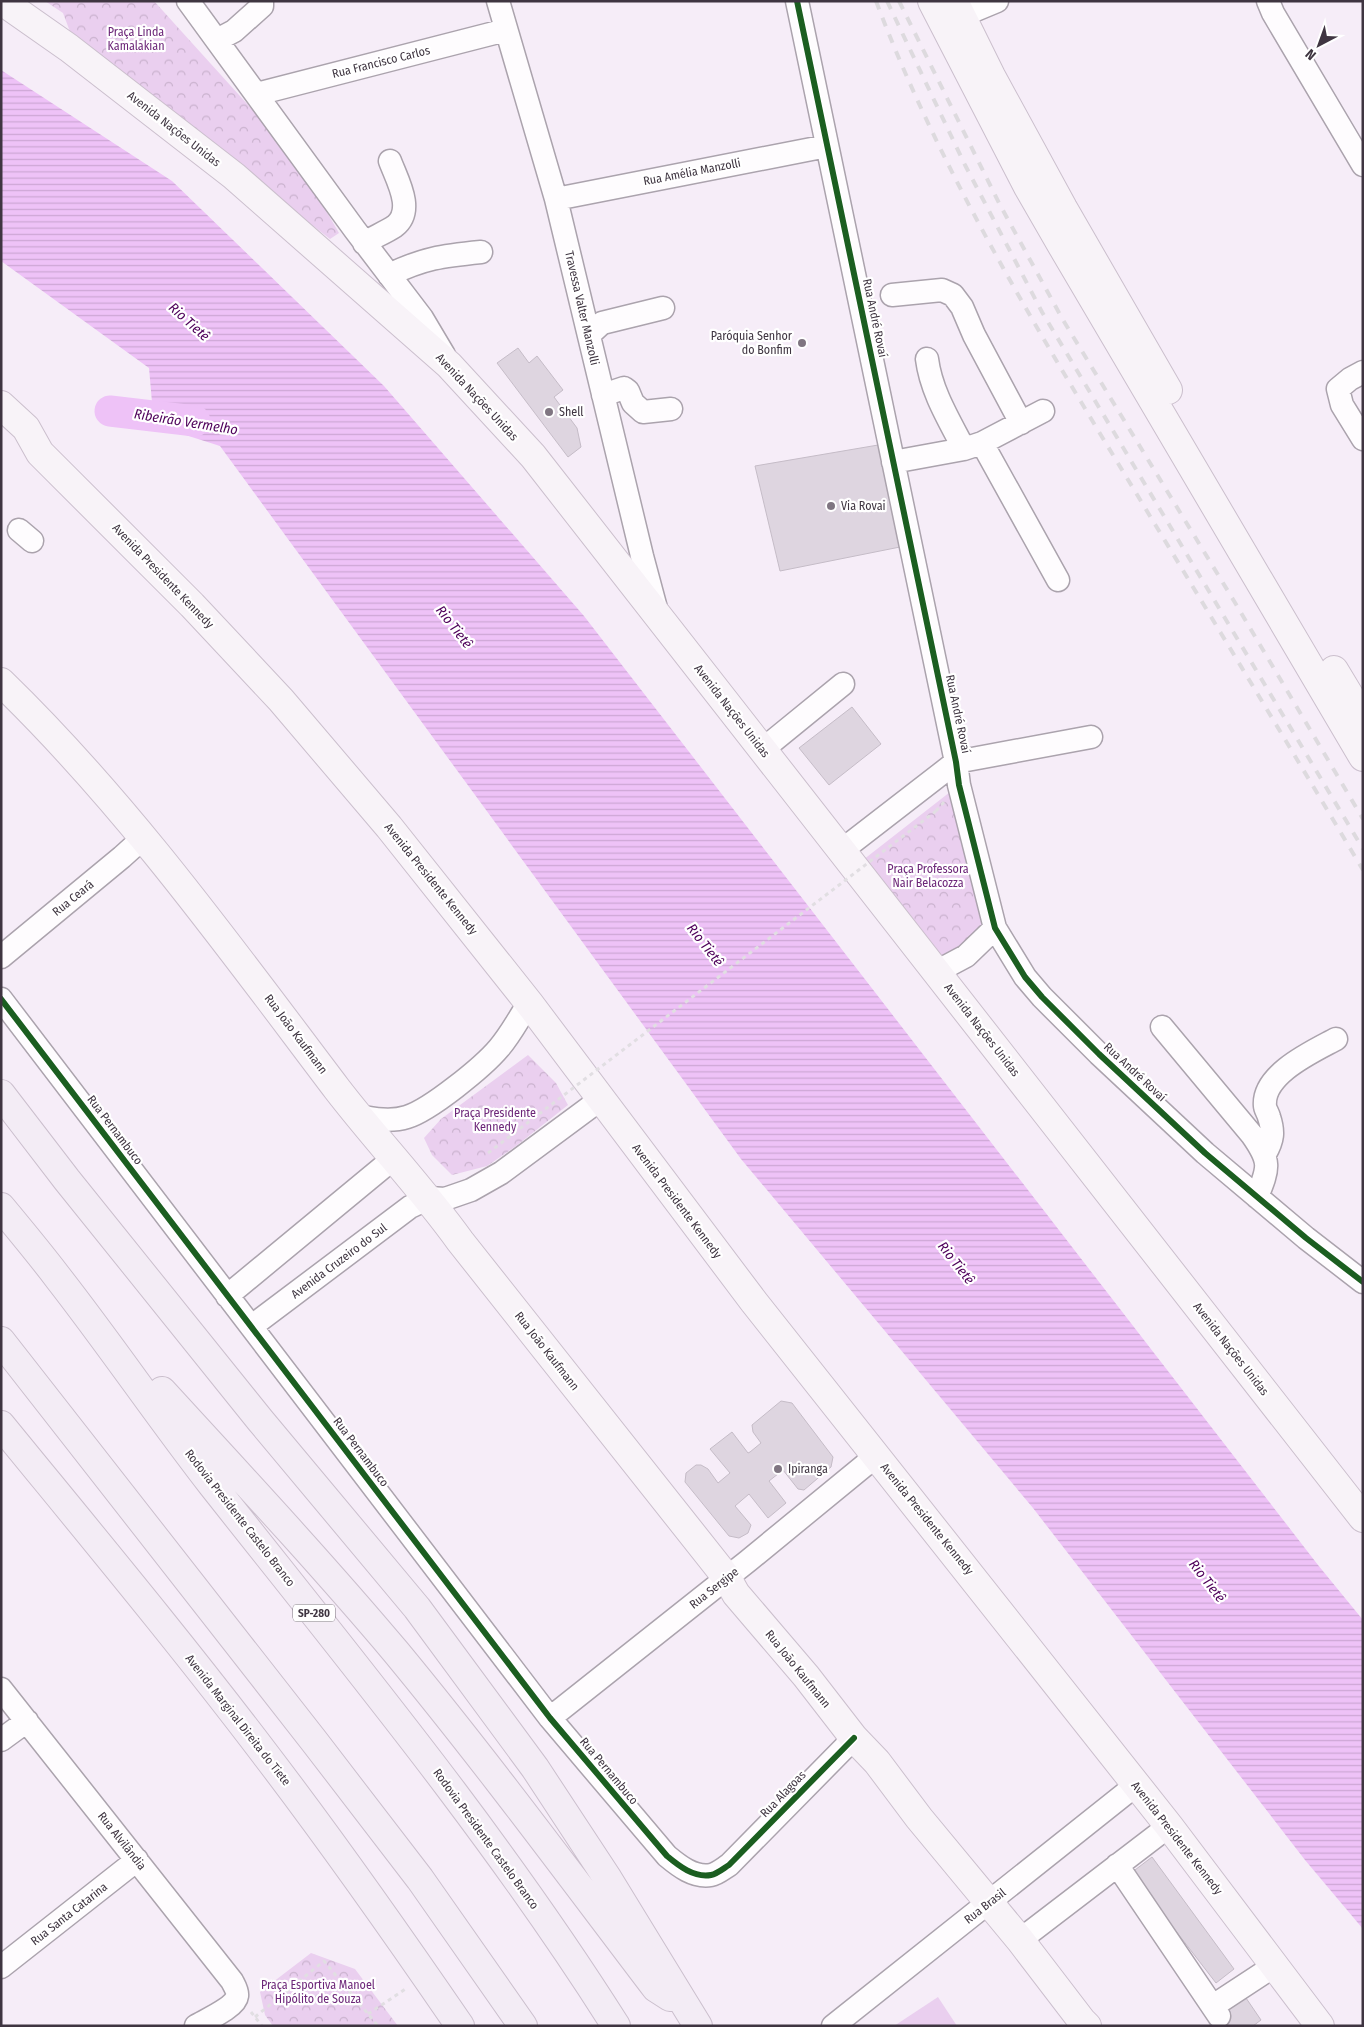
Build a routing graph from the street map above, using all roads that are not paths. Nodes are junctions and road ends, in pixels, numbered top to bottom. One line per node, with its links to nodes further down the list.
1 (2, 1): 23 (main road, Avenida Nações Unidas)
2 (188, 1): 10 (street)
3 (262, 1): 10 (street)
4 (498, 1): 9 (street, Travessa Valter Manzolli)
5 (797, 1): 12 (street, Rua André Rovaí)
6 (997, 1): 8 (street)
7 (1268, 1): 14 (street)
8 (947, 11): 39 (main road); 42 (main road)
9 (506, 30): 11 (street, Rua Francisco Carlos); 15 (street, Travessa Valter Manzolli)
10 (216, 40): 11 (street)
11 (257, 94): 16 (street)
12 (828, 146): 15 (street, Rua Amélia Manzolli); 34 (street, Rua André Rovaí)
13 (390, 161): 16 (street)
14 (1363, 165)
15 (556, 199): 21 (street, Travessa Valter Manzolli)
16 (364, 243): 18 (street)
17 (481, 252): 18 (street)
18 (389, 275): 23 (street)
19 (892, 295): 29 (street)
20 (663, 308): 21 (street)
21 (589, 335): 25 (street, Travessa Valter Manzolli)
22 (927, 358): 32 (street)
23 (449, 365): 36 (main road, Avenida Nações Unidas)
24 (1363, 372): 31 (street)
25 (603, 395): 27 (street); 36 (street, Travessa Valter Manzolli)
26 (1, 405): 33 (main road, Avenida Presidente Kennedy)
27 (671, 409)
28 (1043, 411): 29 (street)
29 (1021, 423): 32 (street)
30 (1, 425): 33 (main road)
31 (1363, 439)
32 (973, 446): 34 (street); 35 (street)
33 (40, 453): 50 (main road, Avenida Presidente Kennedy)
34 (893, 462): 43 (street, Rua André Rovaí)
35 (1058, 580)
36 (658, 616): 41 (main road, Avenida Nações Unidas)
37 (1, 682): 44 (main road, Rua João Kaufmann)
38 (843, 684): 41 (street)
39 (1363, 718)
40 (1091, 737): 43 (street)
41 (762, 750): 45 (main road, Avenida Nações Unidas)
42 (1363, 757)
43 (956, 762): 45 (street, Rua André Rovaí); 46 (street, Rua André Rovaí)
44 (143, 838): 47 (street, Rua Ceará); 55 (main road, Rua João Kaufmann)
45 (841, 851): 48 (main road, Avenida Nações Unidas)
46 (995, 928): 48 (street); 58 (street, Rua André Rovaí)
47 (1, 957)
48 (936, 972): 68 (main road, Avenida Nações Unidas)
49 (1, 999): 63 (street, Rua Pernambuco)
50 (529, 1002): 54 (main road, Avenida Presidente Kennedy); 55 (street)
51 (1162, 1027): 56 (street)
52 (1336, 1038): 56 (street)
53 (1, 1094): 84 (highway)
54 (601, 1099): 59 (street); 67 (main road, Avenida Presidente Kennedy)
55 (358, 1116): 57 (main road, Rua João Kaufmann)
56 (1265, 1154): 58 (street)
57 (394, 1158): 59 (main road, Rua João Kaufmann); 63 (street)
58 (1257, 1197): 62 (street, Rua André Rovaí)
59 (429, 1198): 64 (street, Avenida Cruzeiro do Sul); 69 (main road, Rua João Kaufmann)
60 (1, 1207): 61 (highway, Rodovia Presidente Castelo Branco / SP-280)
61 (59, 1279): 84 (highway); 88 (highway, Rodovia Presidente Castelo Branco / SP-280)
62 (1363, 1282)
63 (227, 1296): 64 (street, Rua Pernambuco)
64 (252, 1326): 71 (street, Rua Pernambuco)
65 (1, 1341): 87 (highway)
66 (1, 1425): 86 (highway, Avenida Marginal Direita do Tiete)
67 (876, 1456): 69 (street, Rua Sergipe); 75 (main road, Avenida Presidente Kennedy)
68 (1363, 1518)
69 (727, 1578): 71 (street, Rua Sergipe); 73 (main road, Rua João Kaufmann)
70 (1, 1689): 72 (street, Rua Alvilândia)
71 (550, 1718): 78 (street, Rua Pernambuco)
72 (27, 1721): 74 (street); 77 (street, Rua Alvilândia)
73 (854, 1738): 78 (street, Rua Alagoas); 80 (main road, Rua João Kaufmann)
74 (1, 1740)
75 (1136, 1785): 76 (main road, Avenida Presidente Kennedy); 80 (street, Rua Brasil)
76 (1169, 1826): 79 (street); 82 (main road, Avenida Presidente Kennedy)
77 (137, 1860): 83 (street, Rua Santa Catarina); 85 (street, Rua Alvilândia)
78 (729, 1865)
79 (1117, 1865): 81 (street); 82 (street)
80 (989, 1902): 81 (main road, Rua João Kaufmann); 89 (street, Rua Brasil)
81 (1020, 1940): 90 (main road, Rua João Kaufmann)
82 (1274, 1966): 91 (main road, Avenida Presidente Kennedy)
83 (1, 1967)
84 (694, 2018)
85 (196, 2026)
86 (460, 2026)
87 (523, 2026)
88 (616, 2026)
89 (833, 2026)
90 (1088, 2026)
91 (1320, 2026)

